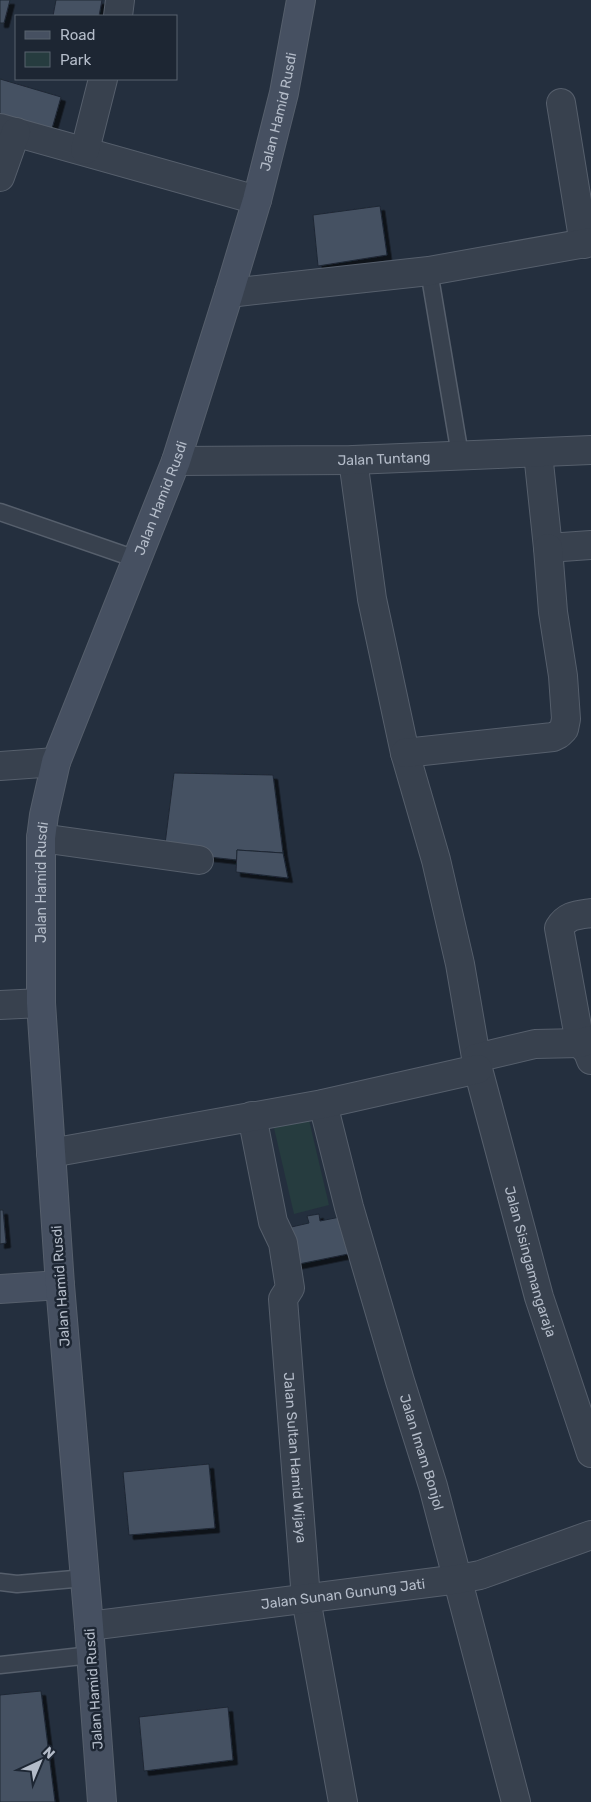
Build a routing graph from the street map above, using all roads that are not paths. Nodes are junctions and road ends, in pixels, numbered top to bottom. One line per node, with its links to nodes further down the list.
1 (120, 0): 3 (street)
2 (301, 0): 9 (street, Jalan Hamid Rusdi)
3 (118, 15)
4 (102, 80): 7 (street)
5 (561, 103): 10 (street)
6 (8, 130): 7 (street); 8 (street)
7 (85, 150): 9 (street)
8 (0, 178)
9 (257, 200): 12 (street, Jalan Hamid Rusdi)
10 (587, 243): 11 (street)
11 (428, 271): 12 (street); 15 (lane)
12 (229, 292): 17 (street, Jalan Hamid Rusdi)
13 (591, 450): 14 (street, Jalan Tuntang)
14 (538, 453): 15 (street, Jalan Tuntang); 20 (street)
15 (460, 454): 16 (street, Jalan Tuntang)
16 (353, 460): 17 (street, Jalan Tuntang); 22 (street, Jalan Sisingamangaraja)
17 (176, 461): 21 (street, Jalan Hamid Rusdi)
18 (0, 512): 21 (lane)
19 (591, 545): 20 (street)
20 (548, 548): 22 (street)
21 (136, 559): 23 (street, Jalan Hamid Rusdi)
22 (405, 753): 31 (street, Jalan Sisingamangaraja)
23 (56, 762): 24 (street); 25 (street, Jalan Hamid Rusdi)
24 (0, 766)
25 (41, 838): 26 (street); 28 (street, Jalan Hamid Rusdi)
26 (199, 860)
27 (591, 913): 30 (street)
28 (42, 1003): 29 (street); 34 (street, Jalan Hamid Rusdi)
29 (0, 1005)
30 (587, 1048): 31 (street)
31 (477, 1064): 32 (street); 37 (street, Jalan Sisingamangaraja)
32 (323, 1104): 33 (street); 40 (street, Jalan Imam Bonjol)
33 (252, 1116): 34 (street); 42 (street, Jalan Sultan Hamid Wijaya)
34 (51, 1152): 35 (street, Jalan Hamid Rusdi)
35 (60, 1285): 36 (street); 39 (street, Jalan Hamid Rusdi)
36 (0, 1289)
37 (591, 1453)
38 (591, 1535): 40 (street, Jalan Sunan Gunung Jati)
39 (85, 1578): 41 (lane); 43 (street, Jalan Hamid Rusdi)
40 (459, 1579): 42 (street, Jalan Sunan Gunung Jati); 48 (street, Jalan Imam Bonjol)
41 (0, 1582)
42 (306, 1599): 43 (street, Jalan Sunan Gunung Jati); 47 (street, Jalan Sultan Hamid Wijaya)
43 (89, 1626): 44 (street, Jalan Hamid Rusdi)
44 (91, 1655): 45 (lane); 46 (street, Jalan Hamid Rusdi)
45 (0, 1665)
46 (102, 1802)
47 (343, 1802)
48 (516, 1802)

